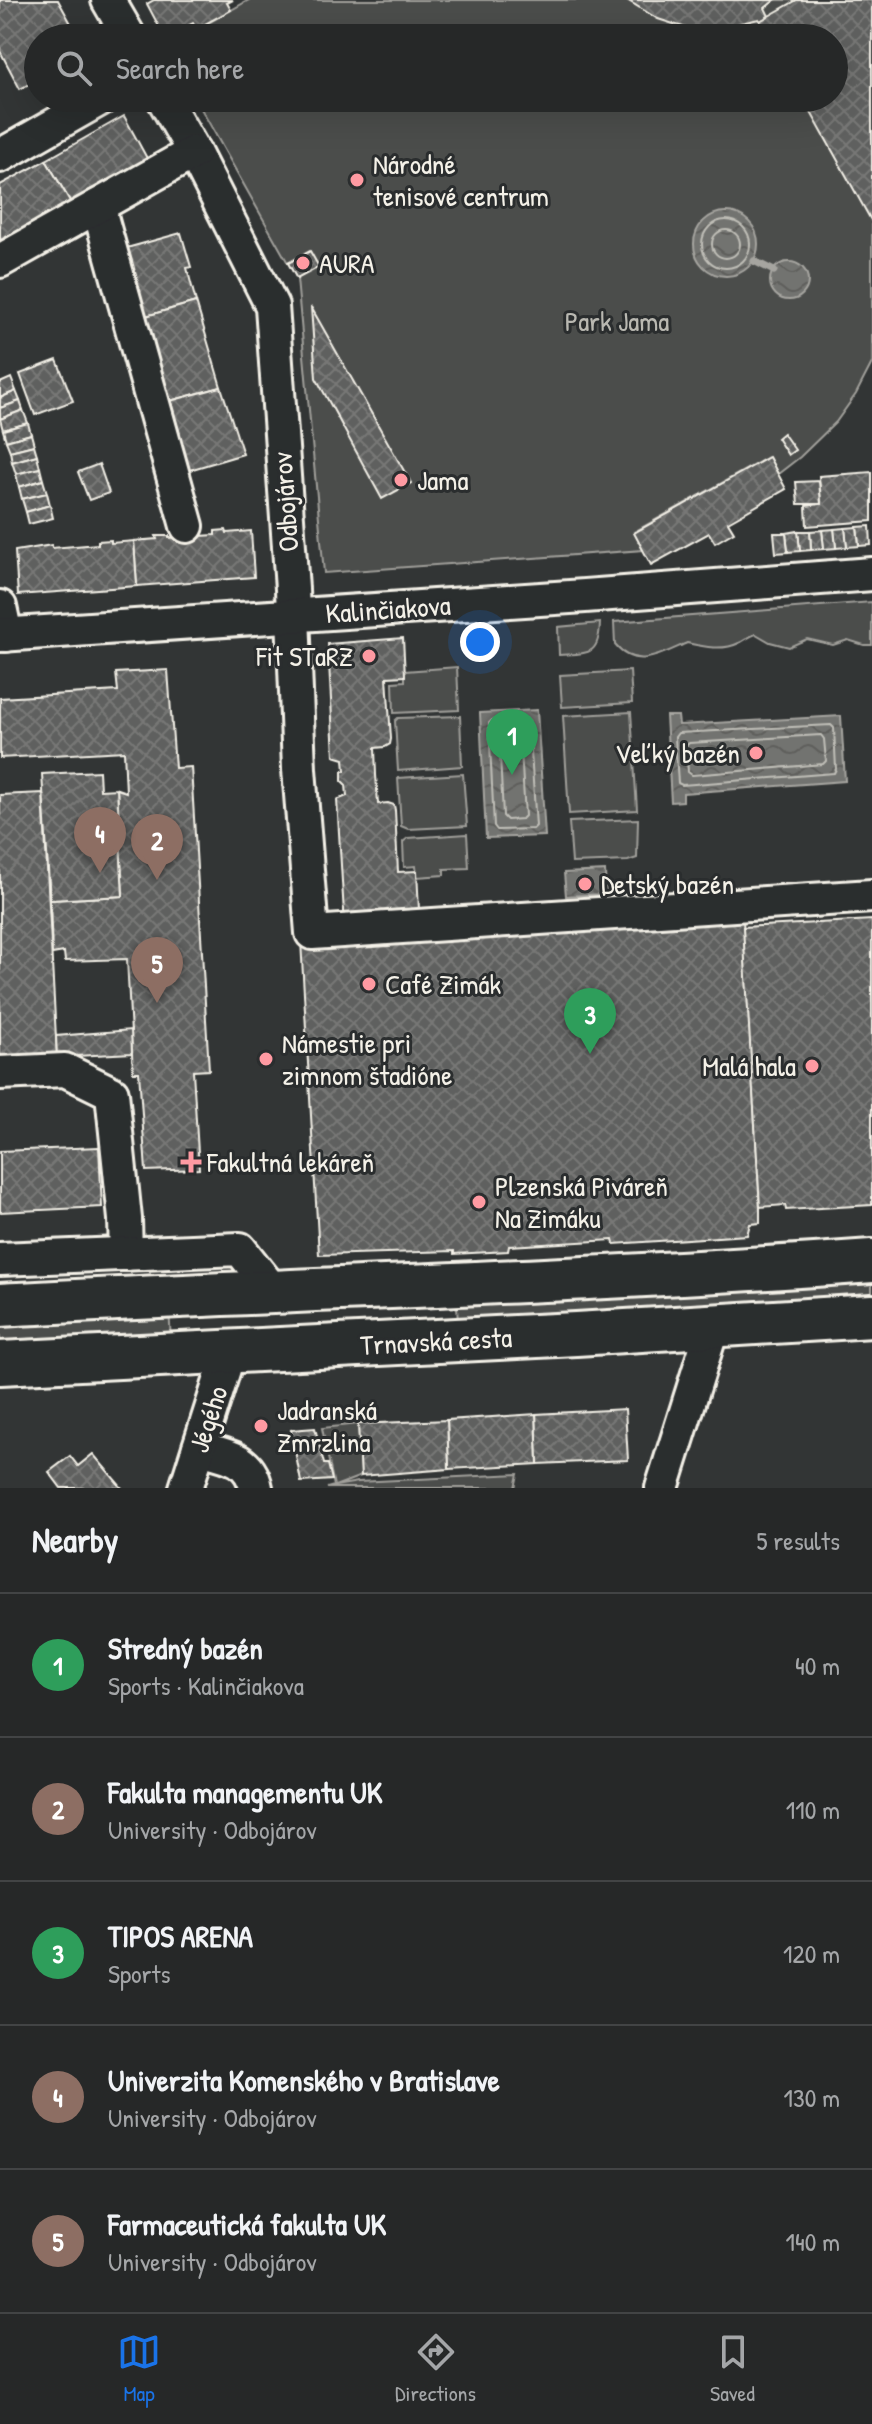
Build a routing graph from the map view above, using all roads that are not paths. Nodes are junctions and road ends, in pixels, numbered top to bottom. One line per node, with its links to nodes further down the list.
1 (109, 0): 2 (street)
2 (122, 24)
3 (77, 112): 6 (street)
4 (171, 112): 5 (street, Odbojárov)
5 (194, 152): 7 (street); 11 (street, Odbojárov)
6 (0, 156)
7 (98, 206): 8 (street); 9 (street)
8 (0, 261)
9 (187, 526)
10 (872, 574): 11 (street, Kalinčiakova)
11 (292, 616): 12 (street, Kalinčiakova); 13 (street, Odbojárov)
12 (2, 626)
13 (872, 896)
14 (0, 1073): 15 (street)
15 (117, 1254): 16 (street); 19 (street)
16 (0, 1259)
17 (872, 1261): 19 (main road, Trnavská cesta)
18 (181, 1295): 19 (main road); 20 (main road); 24 (main road)
19 (277, 1299): 23 (main road); 24 (main road)
20 (0, 1305)
21 (872, 1316): 22 (main road, Trnavská cesta)
22 (713, 1326): 23 (main road, Trnavská cesta); 29 (street)
23 (284, 1348): 24 (main road, Trnavská cesta)
24 (230, 1350): 25 (main road, Trnavská cesta); 26 (street, Jégého)
25 (0, 1363)
26 (199, 1448): 27 (street, Jégého); 28 (street)
27 (186, 1488)
28 (256, 1488)
29 (662, 1488)

